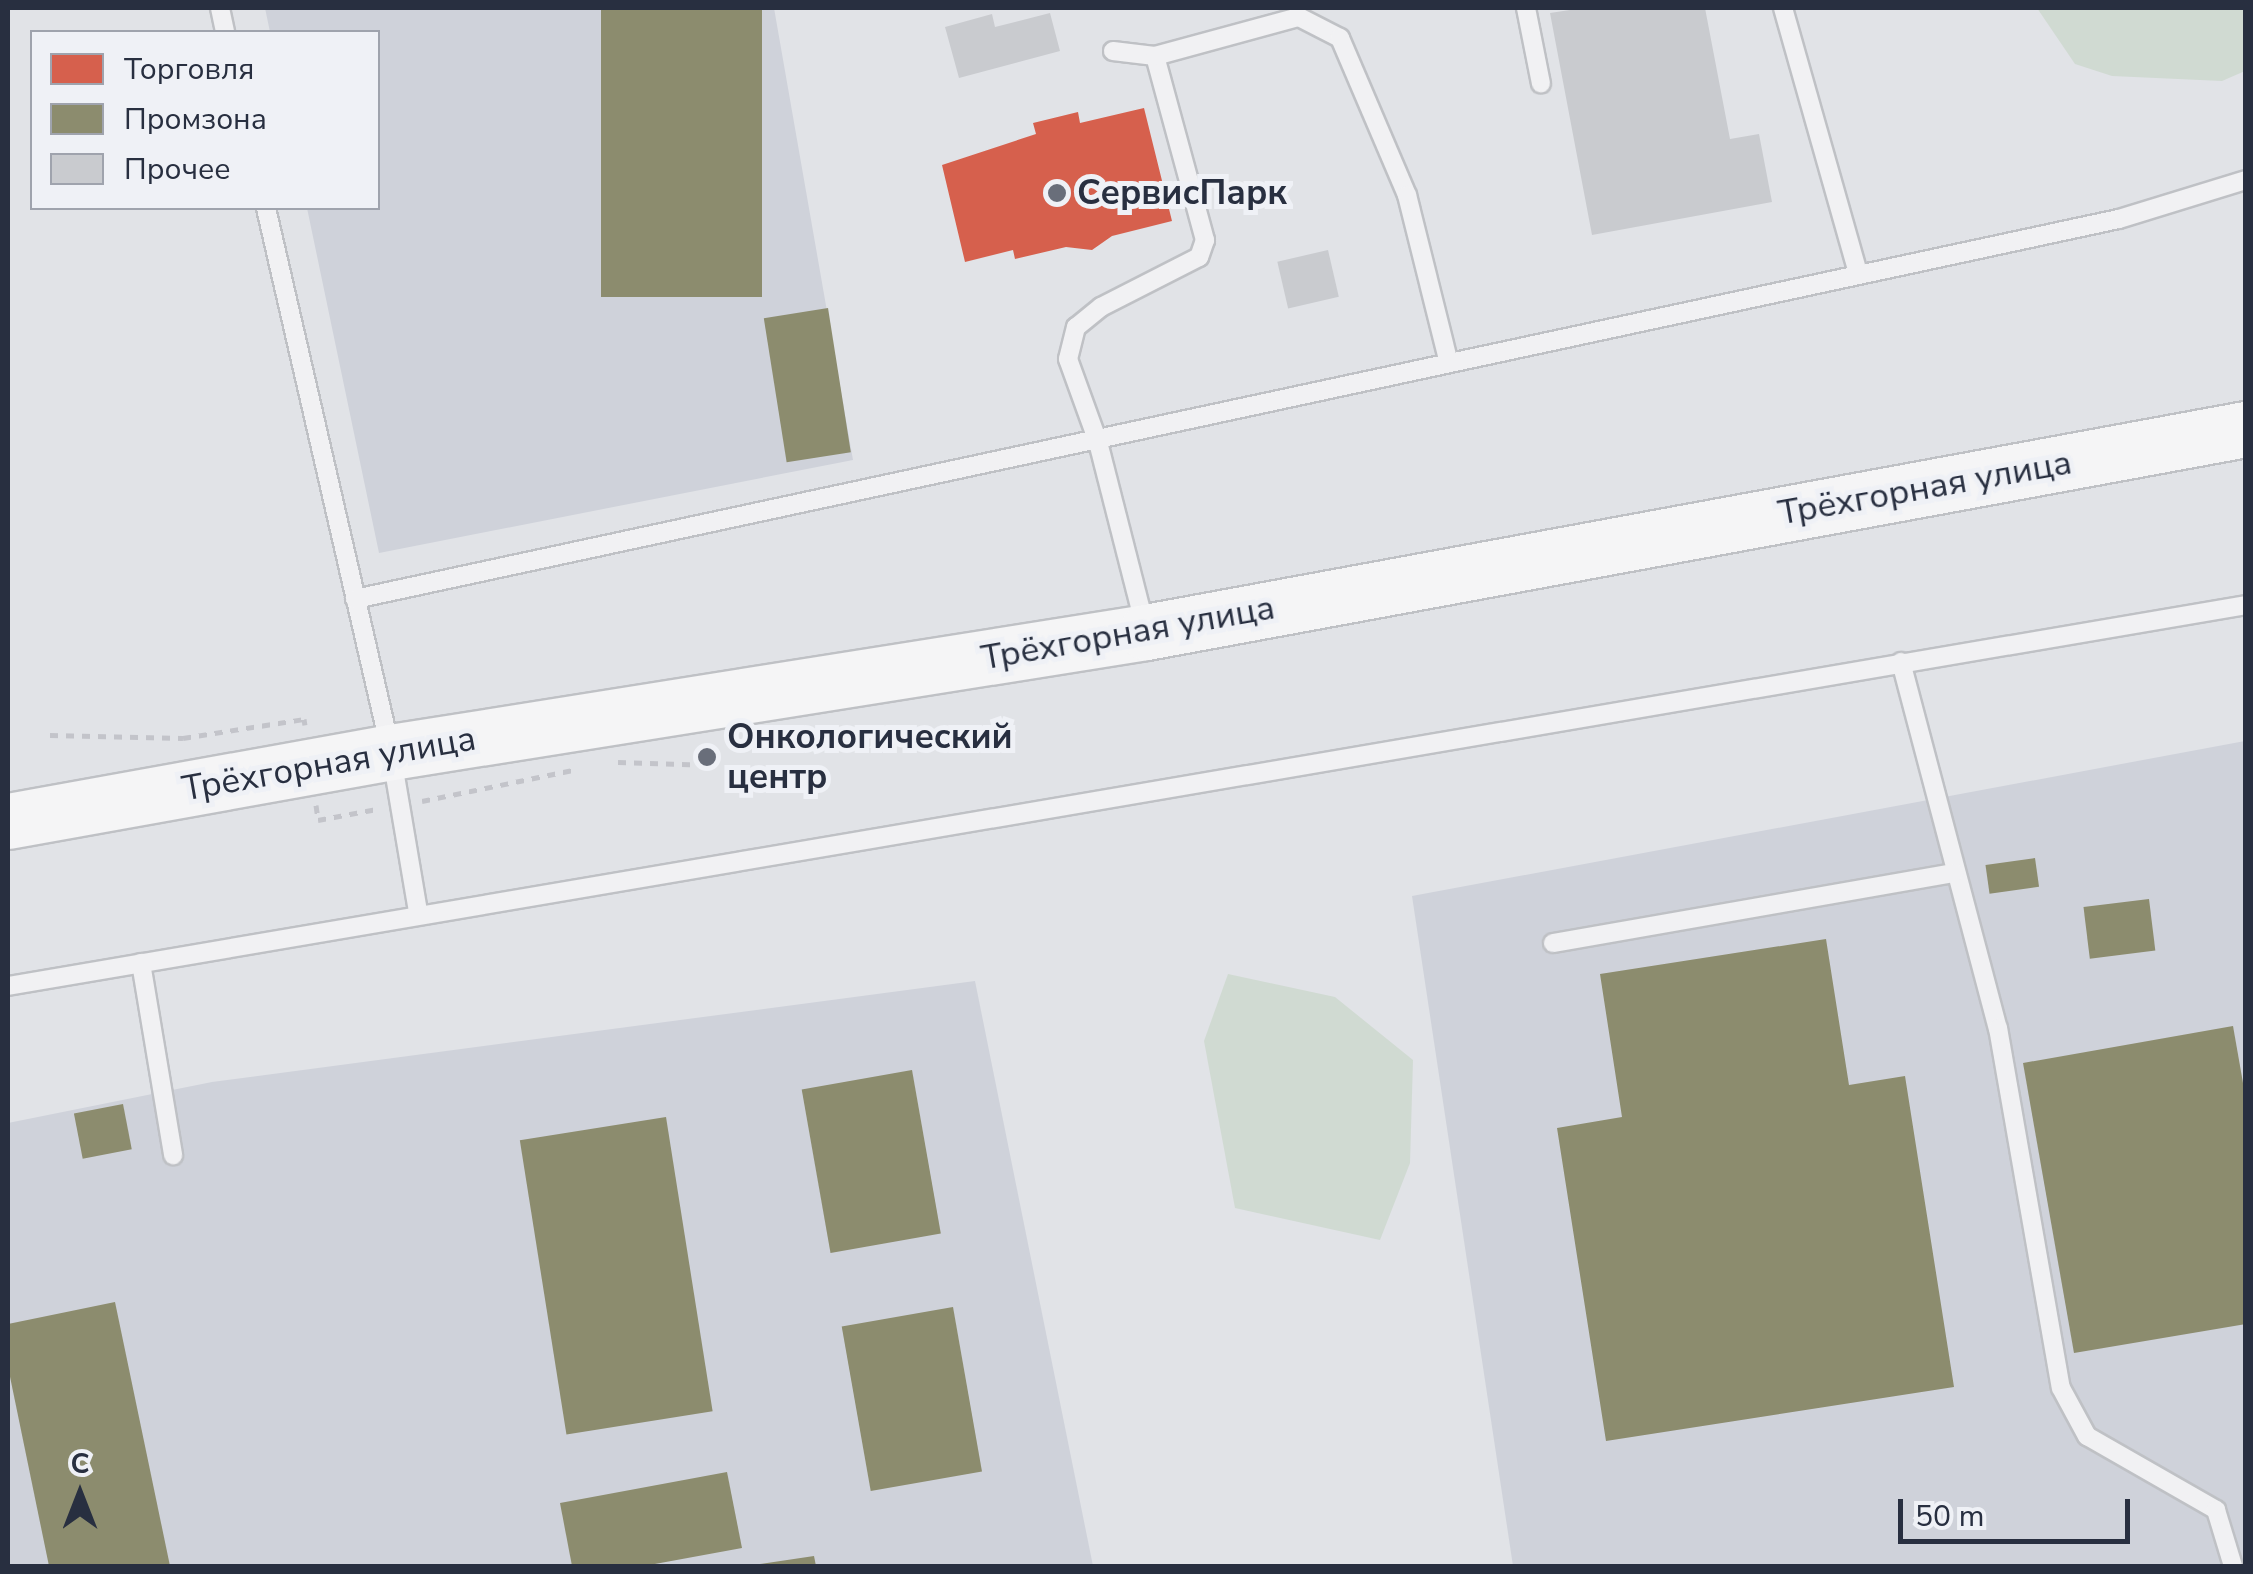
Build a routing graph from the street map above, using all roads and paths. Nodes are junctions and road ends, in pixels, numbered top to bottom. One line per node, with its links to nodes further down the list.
1 (1526, 8): 5 (lane)
2 (1784, 8): 8 (lane)
3 (1112, 52): 4 (lane)
4 (1155, 56): 9 (lane); 11 (lane)
5 (1541, 84)
6 (2246, 180): 8 (lane)
7 (266, 210): 12 (lane)
8 (1858, 273): 9 (lane)
9 (1449, 363): 11 (lane)
10 (2246, 429): 14 (highway, Трёхгорная улица)
11 (1098, 442): 12 (lane); 14 (lane)
12 (356, 599): 16 (lane)
13 (2246, 605): 15 (lane)
14 (1146, 632): 16 (highway, Трёхгорная улица)
15 (1902, 662): 18 (lane); 19 (lane)
16 (391, 752): 17 (highway, Трёхгорная улица); 19 (lane)
17 (8, 822)
18 (1954, 873): 20 (lane); 24 (lane)
19 (418, 912): 21 (lane)
20 (1552, 943)
21 (141, 963): 22 (lane); 23 (lane)
22 (8, 986)
23 (173, 1155)
24 (2233, 1566)

